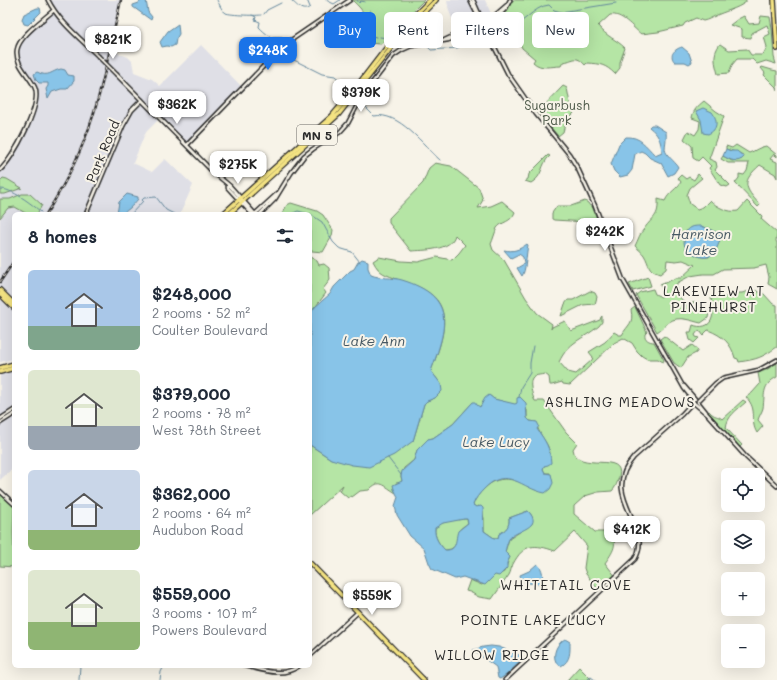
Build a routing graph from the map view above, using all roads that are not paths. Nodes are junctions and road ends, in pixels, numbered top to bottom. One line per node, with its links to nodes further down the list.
1 (48, 0): 9 (street)
2 (350, 0): 17 (street)
3 (430, 0): 20 (main road, MN 5)
4 (436, 0): 20 (main road, MN 5)
5 (470, 0): 10 (street)
6 (473, 0): 11 (street)
7 (510, 0): 12 (street)
8 (774, 0): 15 (main road)
9 (54, 10): 16 (street, bridge); 18 (street)
10 (477, 12)
11 (478, 12)
12 (500, 12)
13 (451, 39): 19 (street)
14 (496, 48): 37 (street)
15 (777, 49)
16 (142, 100): 17 (street); 21 (street, Park Road)
17 (186, 145): 20 (street)
18 (0, 170)
19 (279, 192): 26 (street); 27 (street)
20 (241, 201): 22 (main road, MN 5); 23 (main road, MN 5); 24 (street); 25 (street)
21 (87, 212)
22 (226, 212)
23 (232, 212)
24 (250, 212)
25 (253, 212)
26 (257, 212)
27 (262, 212)
28 (0, 290): 30 (main road)
29 (0, 294): 31 (main road)
30 (12, 302)
31 (12, 306)
32 (777, 360): 37 (street)
33 (12, 365): 34 (main road)
34 (0, 368)
35 (12, 369): 36 (main road)
36 (0, 372)
37 (695, 401): 42 (street); 51 (street)
38 (12, 411): 40 (street)
39 (12, 415): 41 (street)
40 (0, 419)
41 (0, 423)
42 (777, 486)
43 (0, 490): 44 (street)
44 (12, 502)
45 (312, 565): 46 (main road)
46 (358, 612): 47 (street); 50 (main road)
47 (312, 654)
48 (254, 668): 49 (street)
49 (295, 668)
50 (424, 680)
51 (505, 680)

